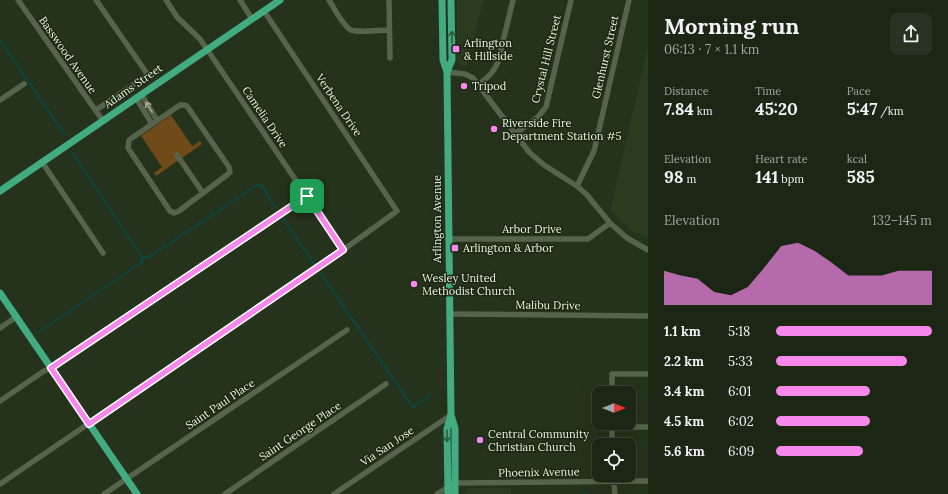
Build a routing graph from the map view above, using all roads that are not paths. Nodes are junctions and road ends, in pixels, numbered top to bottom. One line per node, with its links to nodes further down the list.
1 (18, 0): 23 (street, Basswood Avenue)
2 (96, 0): 23 (street)
3 (166, 0): 16 (street, Camelia Drive)
4 (240, 0): 14 (street)
5 (280, 0): 13 (main road, Adams Street)
6 (329, 0): 15 (street)
7 (389, 0): 15 (street)
8 (442, 0): 18 (main road, Arlington Avenue)
9 (451, 0): 18 (main road, Arlington Avenue, one-way to 9)
10 (513, 0): 20 (street)
11 (571, 0): 26 (street, Crystal Hill Street)
12 (629, 0): 29 (street, Glenhurst Street)
13 (264, 11): 14 (main road, Adams Street); 35 (street, Verbena Drive)
14 (252, 19): 16 (main road, Adams Street)
15 (389, 30): 17 (street)
16 (207, 49): 21 (main road, Adams Street); 32 (street, Camelia Drive)
17 (390, 58)
18 (447, 72): 20 (street); 34 (main road, Arlington Avenue)
19 (24, 84): 22 (street)
20 (479, 84): 26 (street)
21 (138, 96): 24 (main road, Adams Street); 25 (street)
22 (0, 100)
23 (96, 110): 24 (street, Basswood Avenue)
24 (102, 121): 28 (main road, Adams Street)
25 (155, 122): 31 (street); 31 (street)
26 (515, 134): 29 (street)
27 (177, 155): 31 (street)
28 (42, 162): 30 (main road, Adams Street); 37 (street)
29 (577, 186): 33 (street)
30 (0, 191)
31 (203, 193)
32 (307, 196): 35 (street, Camelia Drive); 44 (street)
33 (610, 223): 34 (street, Arbor Drive); 36 (street)
34 (448, 239): 39 (main road, Arlington Avenue)
35 (343, 250): 50 (street)
36 (648, 250)
37 (103, 253)
38 (0, 293): 40 (main road)
39 (449, 314): 41 (street, Malibu Drive); 49 (main road, Arlington Avenue)
40 (16, 316): 42 (street); 44 (main road)
41 (648, 316)
42 (0, 328)
43 (347, 330): 53 (street, Saint Paul Place)
44 (51, 368): 48 (street); 50 (main road)
45 (648, 374): 47 (street)
46 (386, 384): 63 (street, Saint George Place)
47 (612, 386)
48 (0, 401)
49 (451, 414): 58 (main road, Arlington Avenue); 60 (main road, Arlington Avenue, one-way to 60); 64 (street, Via San Jose)
50 (89, 424): 53 (main road); 59 (street)
51 (636, 426): 52 (street)
52 (648, 427)
53 (127, 479): 61 (street, Saint Paul Place); 62 (main road)
54 (592, 479): 58 (street, Phoenix Avenue)
55 (636, 480): 56 (street, Phoenix Avenue)
56 (648, 481)
57 (614, 482): 67 (street)
58 (455, 483): 60 (street); 66 (main road, Arlington Avenue)
59 (0, 484)
60 (448, 490): 65 (street)
61 (104, 494)
62 (137, 494)
63 (225, 494)
64 (334, 494)
65 (436, 494)
66 (455, 494)
67 (615, 494)

